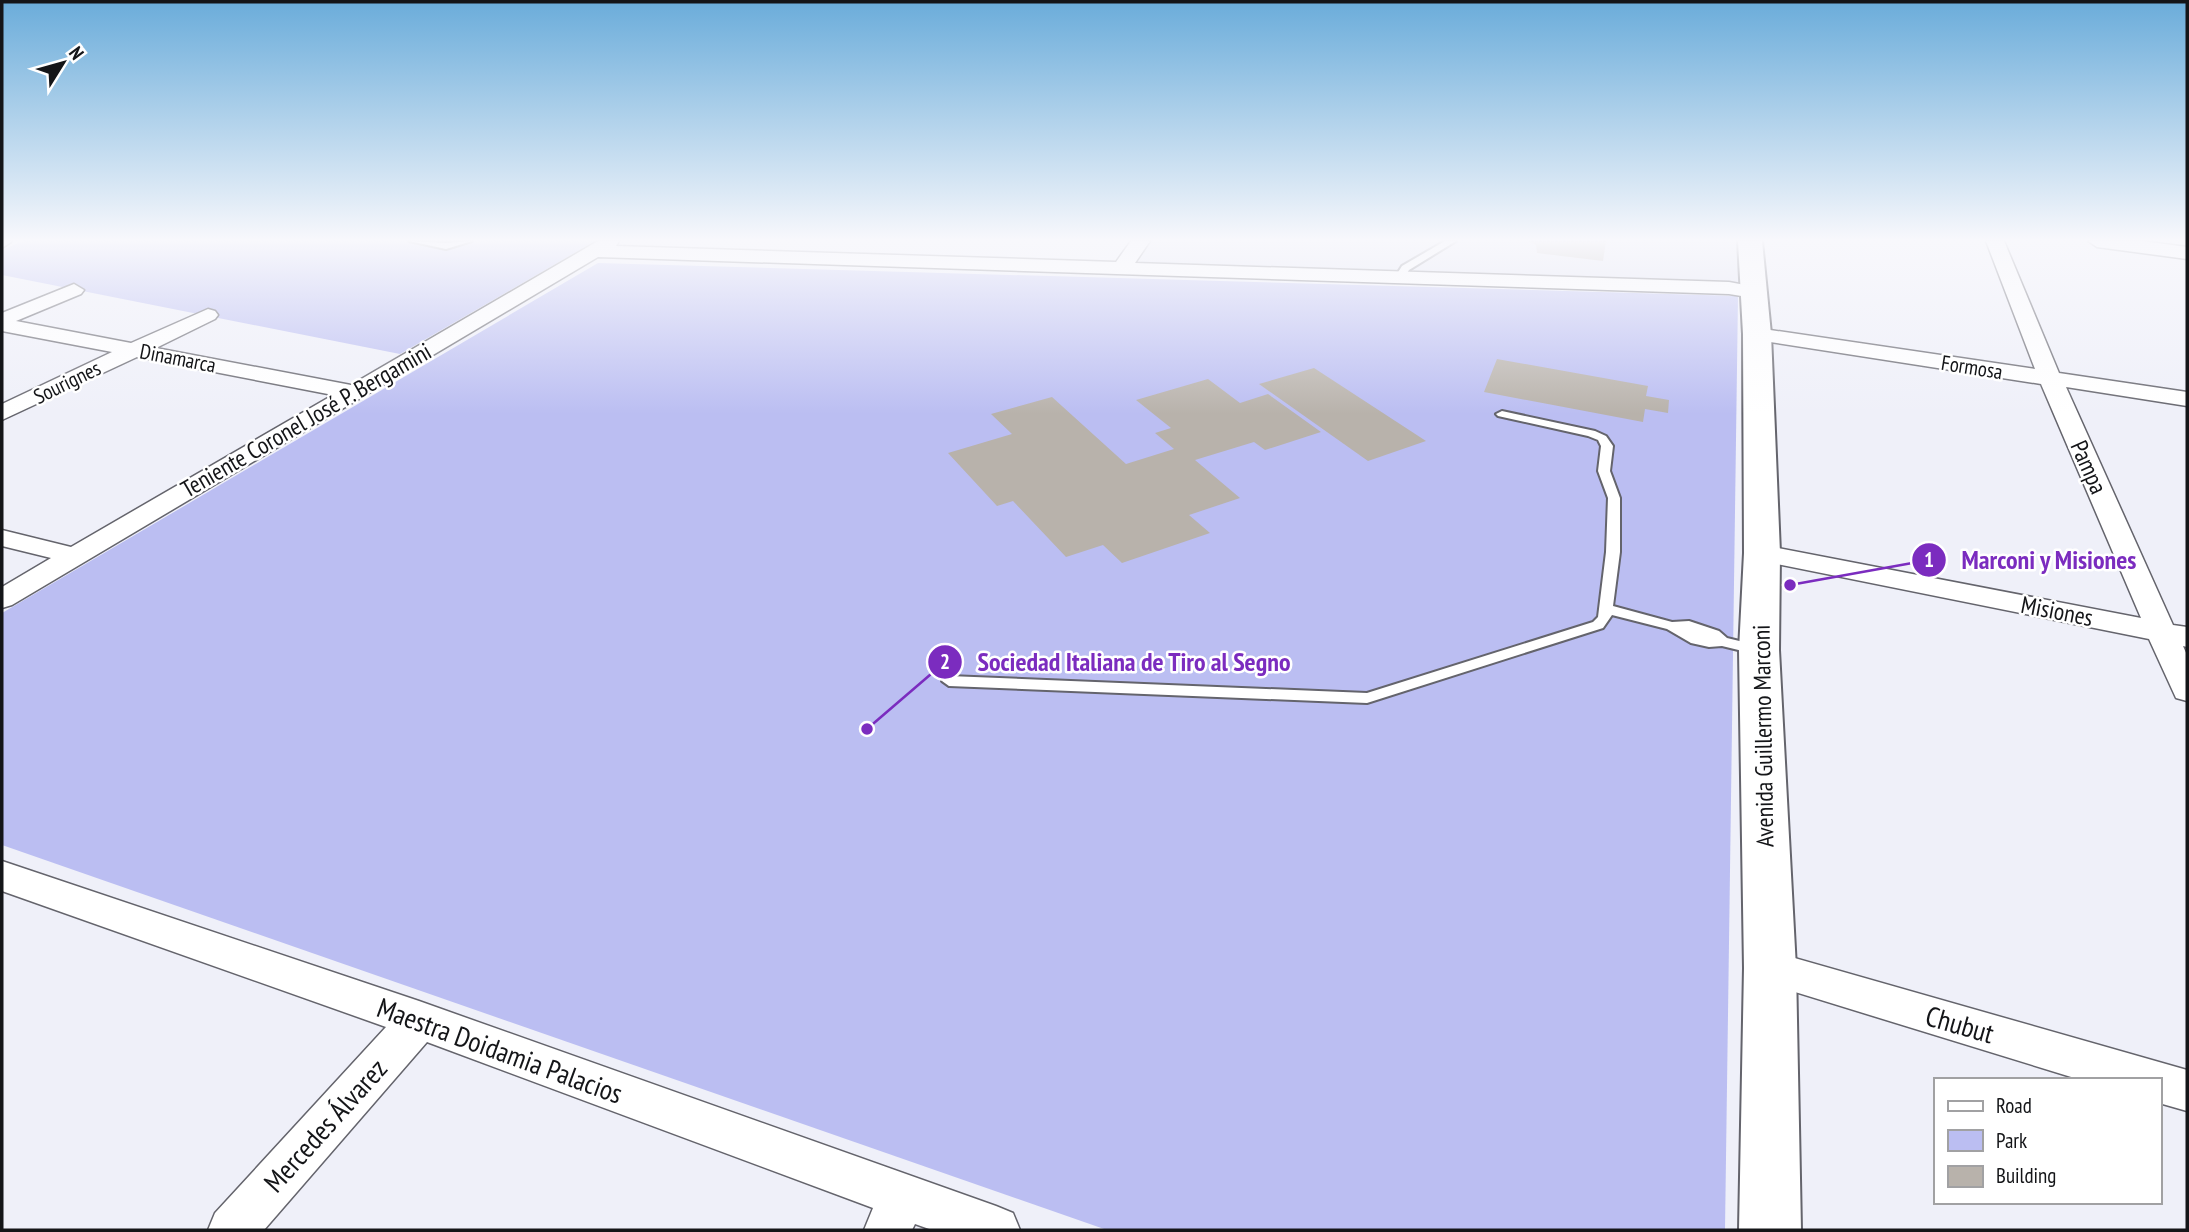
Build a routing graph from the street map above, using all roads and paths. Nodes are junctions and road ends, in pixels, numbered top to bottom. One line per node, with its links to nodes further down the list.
1 (53, 298): 6 (street)
2 (513, 298): 10 (street, Teniente Coronel José P. Bergamini)
3 (1754, 298): 7 (main road, Avenida Guillermo Marconi)
4 (2018, 298): 9 (street, Pampa)
5 (208, 314): 8 (street, Sourignes)
6 (2, 322): 8 (street, Dinamarca)
7 (1756, 334): 9 (street, Formosa); 15 (main road, Avenida Guillermo Marconi)
8 (135, 350): 10 (street, Dinamarca); 12 (street, Sourignes)
9 (2050, 379): 11 (street, Formosa); 19 (street, Pampa)
10 (353, 392): 16 (street, Teniente Coronel José P. Bergamini)
11 (2187, 399)
12 (2, 413)
13 (1502, 414): 18 (lane)
14 (2, 538): 16 (street)
15 (1762, 553): 19 (street, Misiones); 20 (main road, Avenida Guillermo Marconi)
16 (74, 556): 17 (street, Teniente Coronel José P. Bergamini)
17 (2, 598)
18 (1606, 609): 20 (lane); 21 (lane)
19 (2175, 635): 22 (street, Pampa)
20 (1741, 646): 24 (main road, Avenida Guillermo Marconi)
21 (948, 681)
22 (2187, 690)
23 (10, 888): 25 (street, Maestra Doidamia Palacios)
24 (1770, 968): 26 (street, Chubut); 32 (main road, Avenida Guillermo Marconi)
25 (419, 1020): 29 (street, Maestra Doidamia Palacios); 30 (street, Mercedes Álvarez)
26 (2142, 1078)
27 (2161, 1084): 28 (street)
28 (2187, 1091)
29 (895, 1214): 31 (street, Maestra Doidamia Palacios)
30 (232, 1230)
31 (996, 1230)
32 (1770, 1230)

